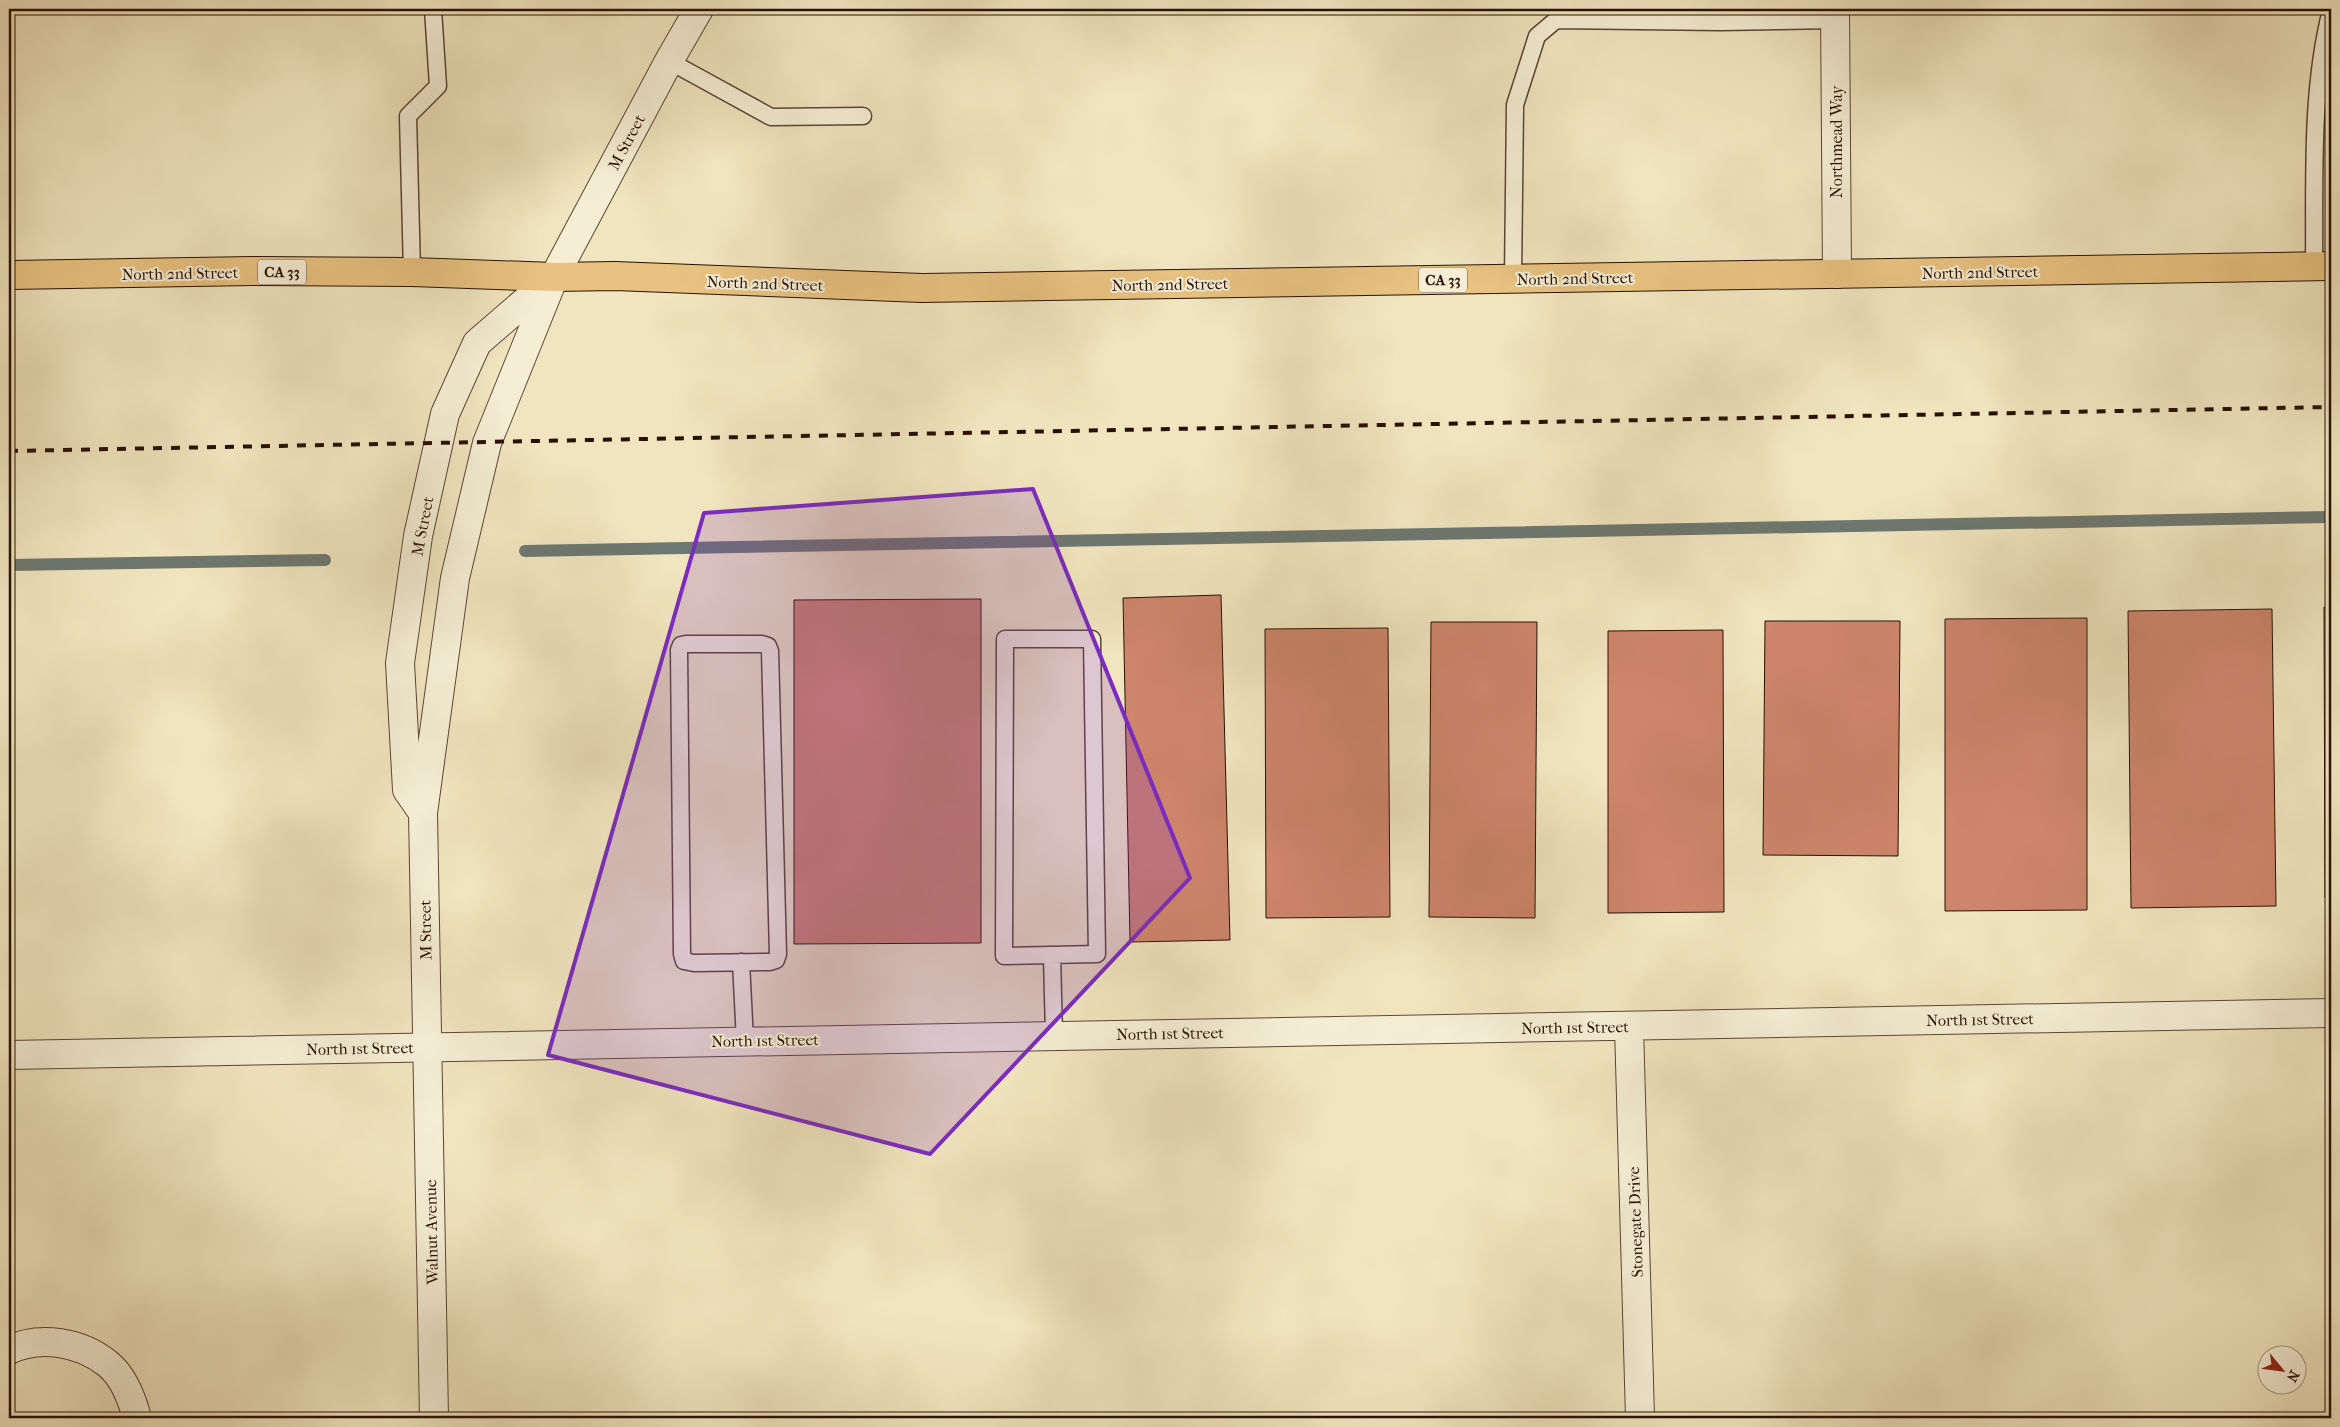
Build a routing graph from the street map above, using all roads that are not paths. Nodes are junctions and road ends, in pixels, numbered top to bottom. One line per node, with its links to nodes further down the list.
1 (433, 9): 8 (lane)
2 (699, 9): 5 (street, M Street)
3 (2331, 10): 7 (lane)
4 (1836, 14): 9 (street, Northmead Way); 12 (lane)
5 (669, 61): 6 (lane); 11 (street, M Street)
6 (863, 116)
7 (2322, 266): 9 (main road, North 2nd Street / CA 33)
8 (412, 272): 10 (main road, North 2nd Street / CA 33); 11 (main road, North 2nd Street / CA 33)
9 (1837, 274): 12 (main road, North 2nd Street / CA 33)
10 (9, 275)
11 (554, 277): 12 (main road, North 2nd Street / CA 33); 13 (street, M Street); 13 (street, M Street)
12 (1514, 279)
13 (423, 813): 20 (street, M Street)
14 (1052, 956): 14 (lane); 18 (lane)
15 (741, 962): 15 (lane); 19 (lane)
16 (2331, 1013): 17 (street, North 1st Street)
17 (1629, 1026): 18 (street, North 1st Street); 25 (street, Stonegate Drive)
18 (1054, 1035): 19 (street, North 1st Street)
19 (745, 1041): 20 (street, North 1st Street)
20 (428, 1046): 21 (street, North 1st Street); 24 (street, Walnut Avenue)
21 (9, 1055)
22 (9, 1350): 23 (street)
23 (137, 1418)
24 (434, 1418)
25 (1640, 1418)

